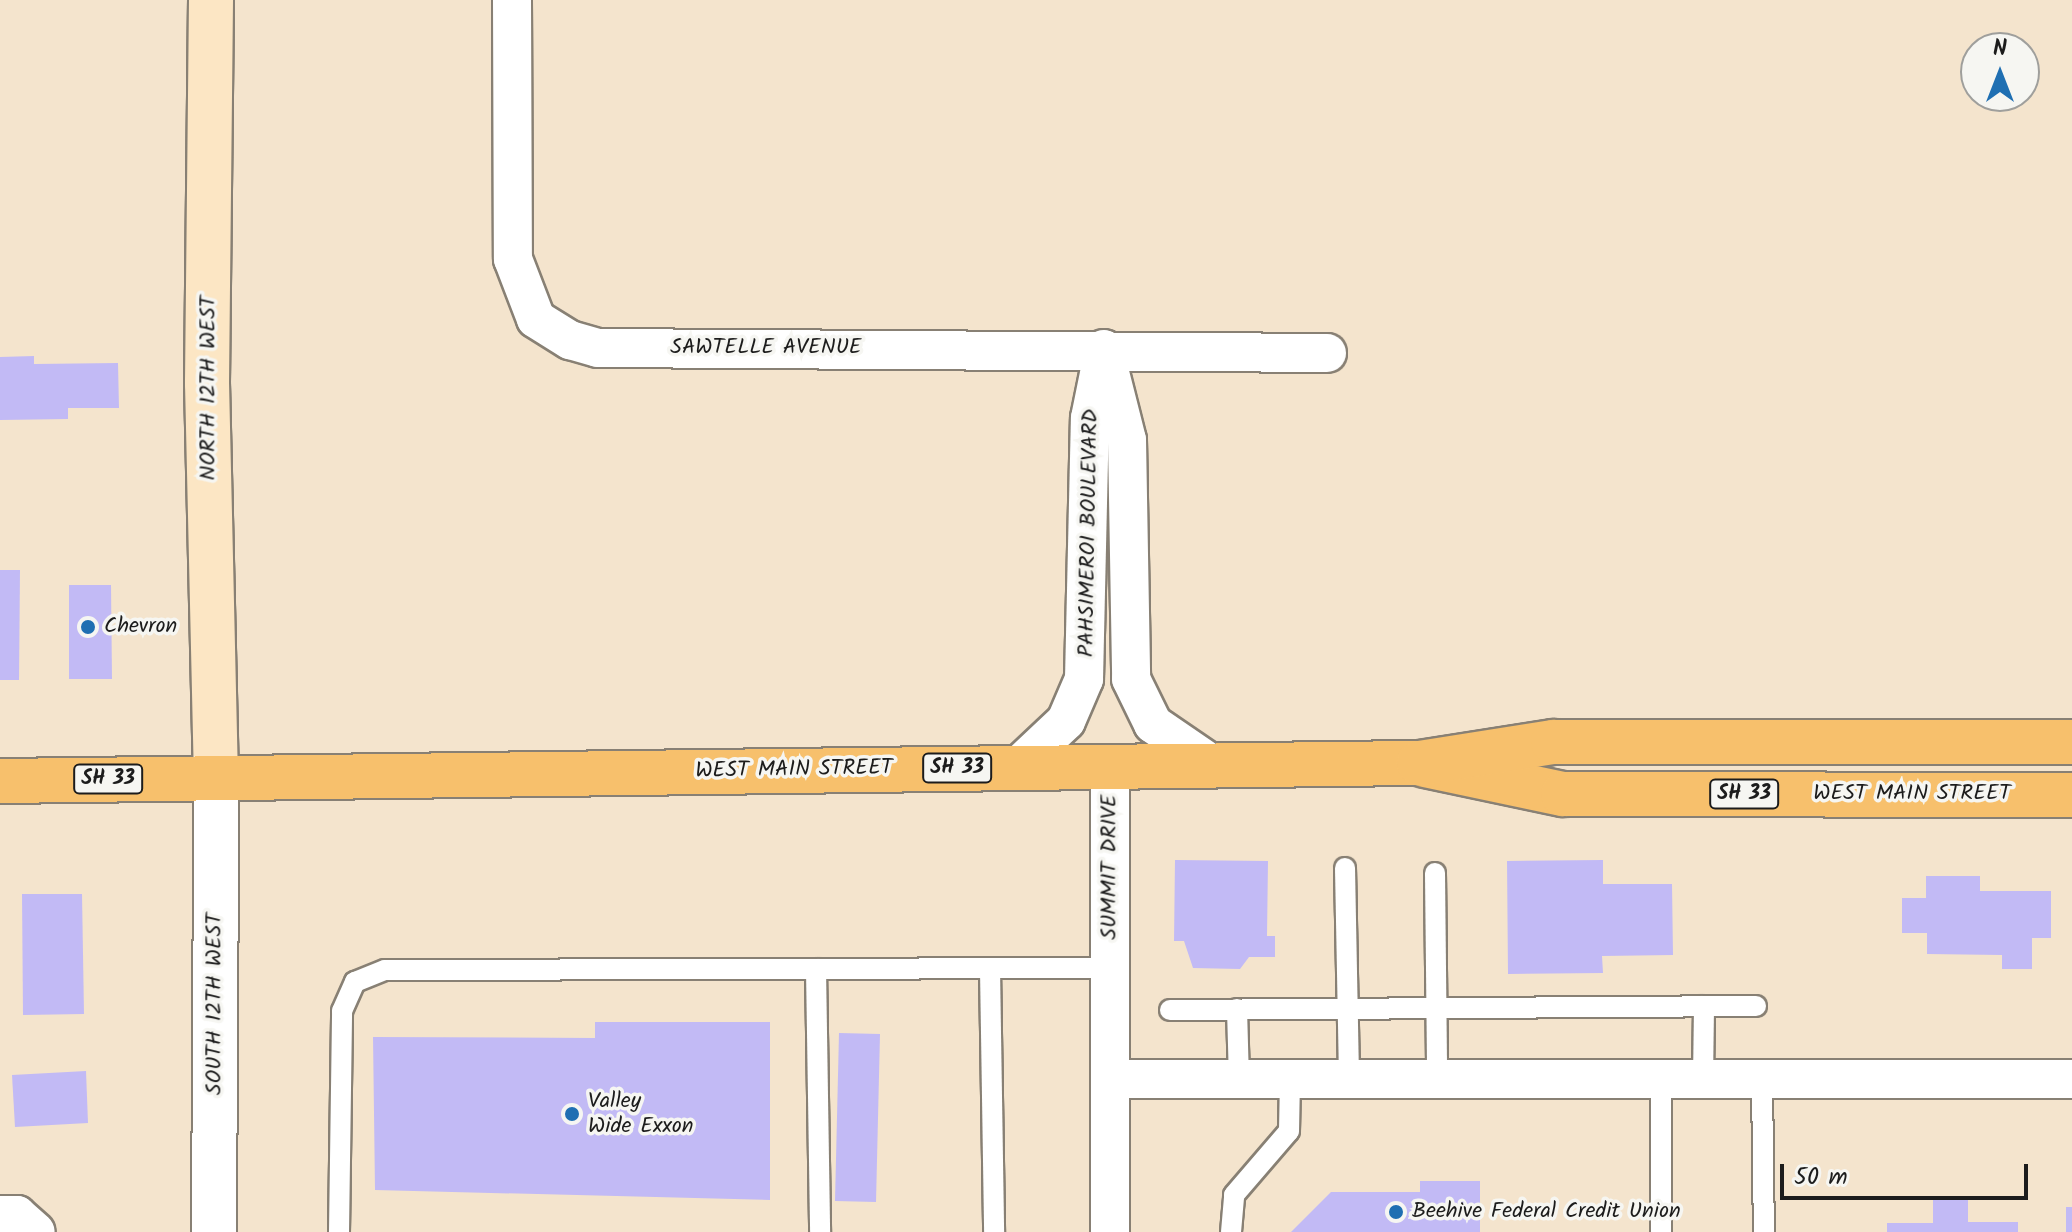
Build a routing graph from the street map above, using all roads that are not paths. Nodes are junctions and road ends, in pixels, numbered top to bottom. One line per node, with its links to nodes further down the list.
1 (211, 0): 10 (main road, NORTH 12TH WEST)
2 (512, 0): 3 (street, SAWTELLE AVENUE)
3 (1104, 349): 4 (street, SAWTELLE AVENUE); 7 (street, PAHSIMEROI BOULEVARD); 9 (street, PAHSIMEROI BOULEVARD)
4 (1327, 353)
5 (2072, 742): 6 (main road, WEST MAIN STREET / SH 33)
6 (1419, 763): 7 (main road, WEST MAIN STREET / SH 33); 12 (main road, WEST MAIN STREET / SH 33)
7 (1213, 765): 8 (main road, WEST MAIN STREET / SH 33)
8 (1110, 766): 9 (main road, WEST MAIN STREET / SH 33); 15 (street, SUMMIT DRIVE)
9 (1017, 767): 10 (main road, WEST MAIN STREET / SH 33)
10 (216, 777): 11 (main road, SH 33); 35 (street, SOUTH 12TH WEST)
11 (0, 781)
12 (2072, 795)
13 (1345, 868): 21 (lane)
14 (1435, 873): 22 (lane)
15 (1110, 968): 17 (lane); 24 (street, SUMMIT DRIVE)
16 (816, 969): 17 (lane); 36 (lane); 37 (lane)
17 (990, 969): 38 (lane)
18 (1704, 1006): 19 (lane); 22 (lane); 30 (lane)
19 (1756, 1006)
20 (1237, 1009): 21 (lane); 23 (lane); 25 (lane)
21 (1348, 1009): 22 (lane); 27 (lane)
22 (1438, 1009): 28 (lane)
23 (1170, 1010)
24 (1110, 1079): 25 (street); 39 (street, SUMMIT DRIVE)
25 (1239, 1079): 26 (street)
26 (1290, 1079): 27 (street); 40 (lane)
27 (1349, 1079): 28 (street)
28 (1437, 1079): 29 (street)
29 (1661, 1079): 30 (street); 41 (lane)
30 (1703, 1079): 31 (street)
31 (1762, 1079): 32 (street); 42 (lane)
32 (2072, 1079)
33 (0, 1215): 34 (street)
34 (36, 1232)
35 (214, 1232)
36 (339, 1232)
37 (820, 1232)
38 (994, 1232)
39 (1110, 1232)
40 (1231, 1232)
41 (1661, 1232)
42 (1764, 1232)

